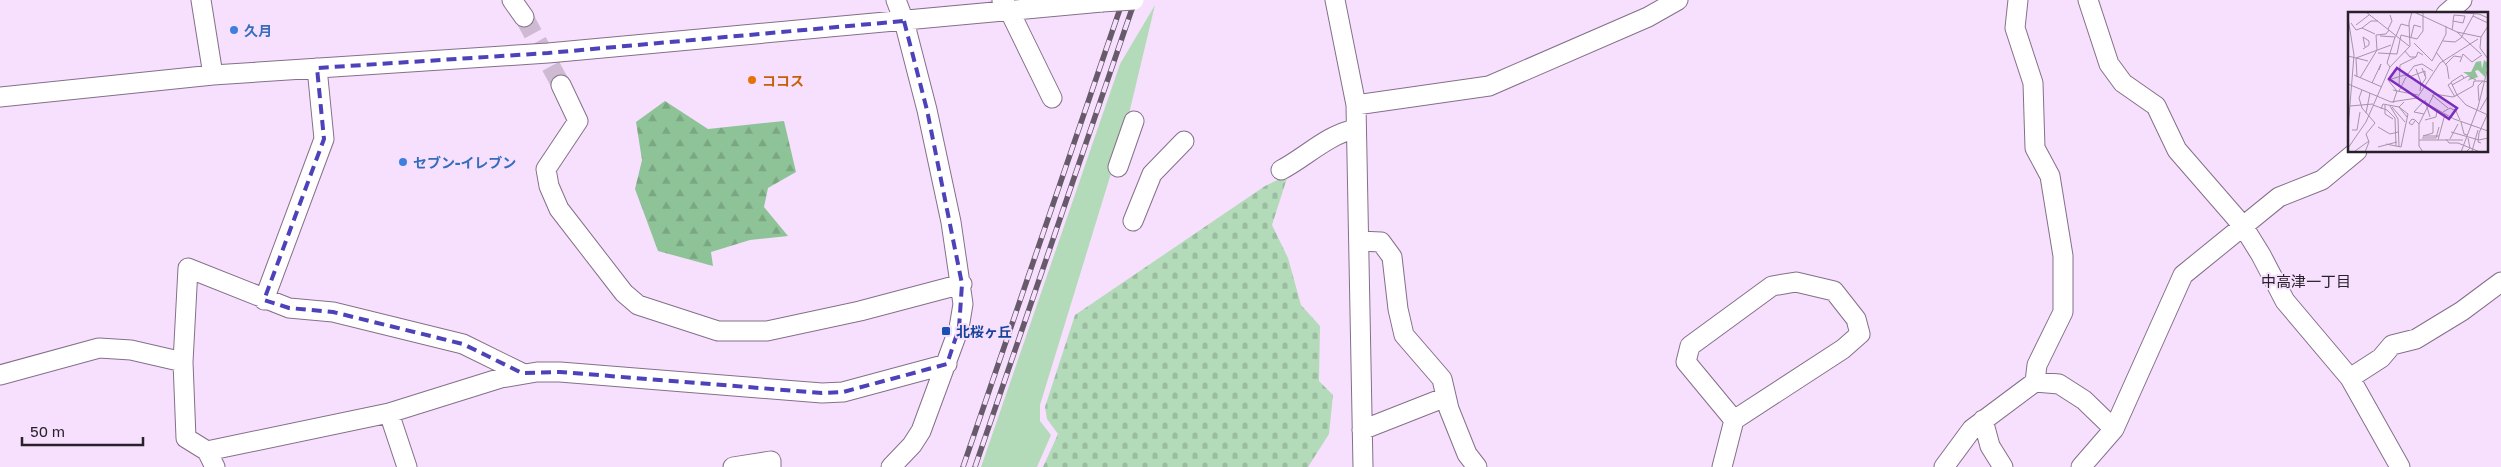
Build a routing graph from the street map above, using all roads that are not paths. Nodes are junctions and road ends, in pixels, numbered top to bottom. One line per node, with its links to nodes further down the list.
1 (201, 0): 16 (street)
2 (512, 0): 13 (street)
3 (896, 0): 14 (street)
4 (1134, 0): 10 (street, bridge)
5 (1335, 0): 20 (street)
6 (1678, 0): 20 (street)
7 (2018, 0): 38 (street)
8 (2088, 0): 28 (street)
9 (2462, 0): 12 (street)
10 (1071, 3): 11 (street)
11 (1005, 5): 14 (street); 19 (street)
12 (2448, 12)
13 (524, 17)
14 (904, 21): 15 (street); 31 (street)
15 (317, 68): 16 (street); 32 (street)
16 (212, 75): 18 (street)
17 (560, 85): 31 (street)
18 (0, 97)
19 (1052, 98)
20 (1356, 105): 22 (street)
21 (1134, 121): 25 (street)
22 (1356, 129): 26 (street); 29 (street)
23 (1184, 141): 27 (street)
24 (2356, 152): 28 (street)
25 (1118, 167)
26 (1280, 170)
27 (1133, 221)
28 (2243, 226): 37 (street); 43 (street)
29 (1359, 241): 39 (street); 44 (street)
30 (2501, 282): 37 (street)
31 (962, 284): 34 (street)
32 (264, 300): 33 (street); 35 (street)
33 (183, 362): 36 (street); 45 (street)
34 (947, 364): 35 (street); 50 (street)
35 (522, 374): 40 (street)
36 (0, 375)
37 (2350, 378): 56 (street)
38 (2035, 382): 42 (street); 43 (street)
39 (1446, 397): 44 (street); 46 (street)
40 (389, 413): 45 (street); 47 (street)
41 (1734, 420): 41 (street); 52 (street)
42 (1983, 420): 53 (street); 54 (street)
43 (2114, 429): 55 (street)
44 (1362, 430): 51 (street)
45 (211, 459)
46 (1471, 463)
47 (407, 467)
48 (733, 467): 49 (street)
49 (771, 467)
50 (891, 467)
51 (1363, 467)
52 (1722, 467)
53 (1944, 467)
54 (2003, 467)
55 (2081, 467)
56 (2400, 467)

